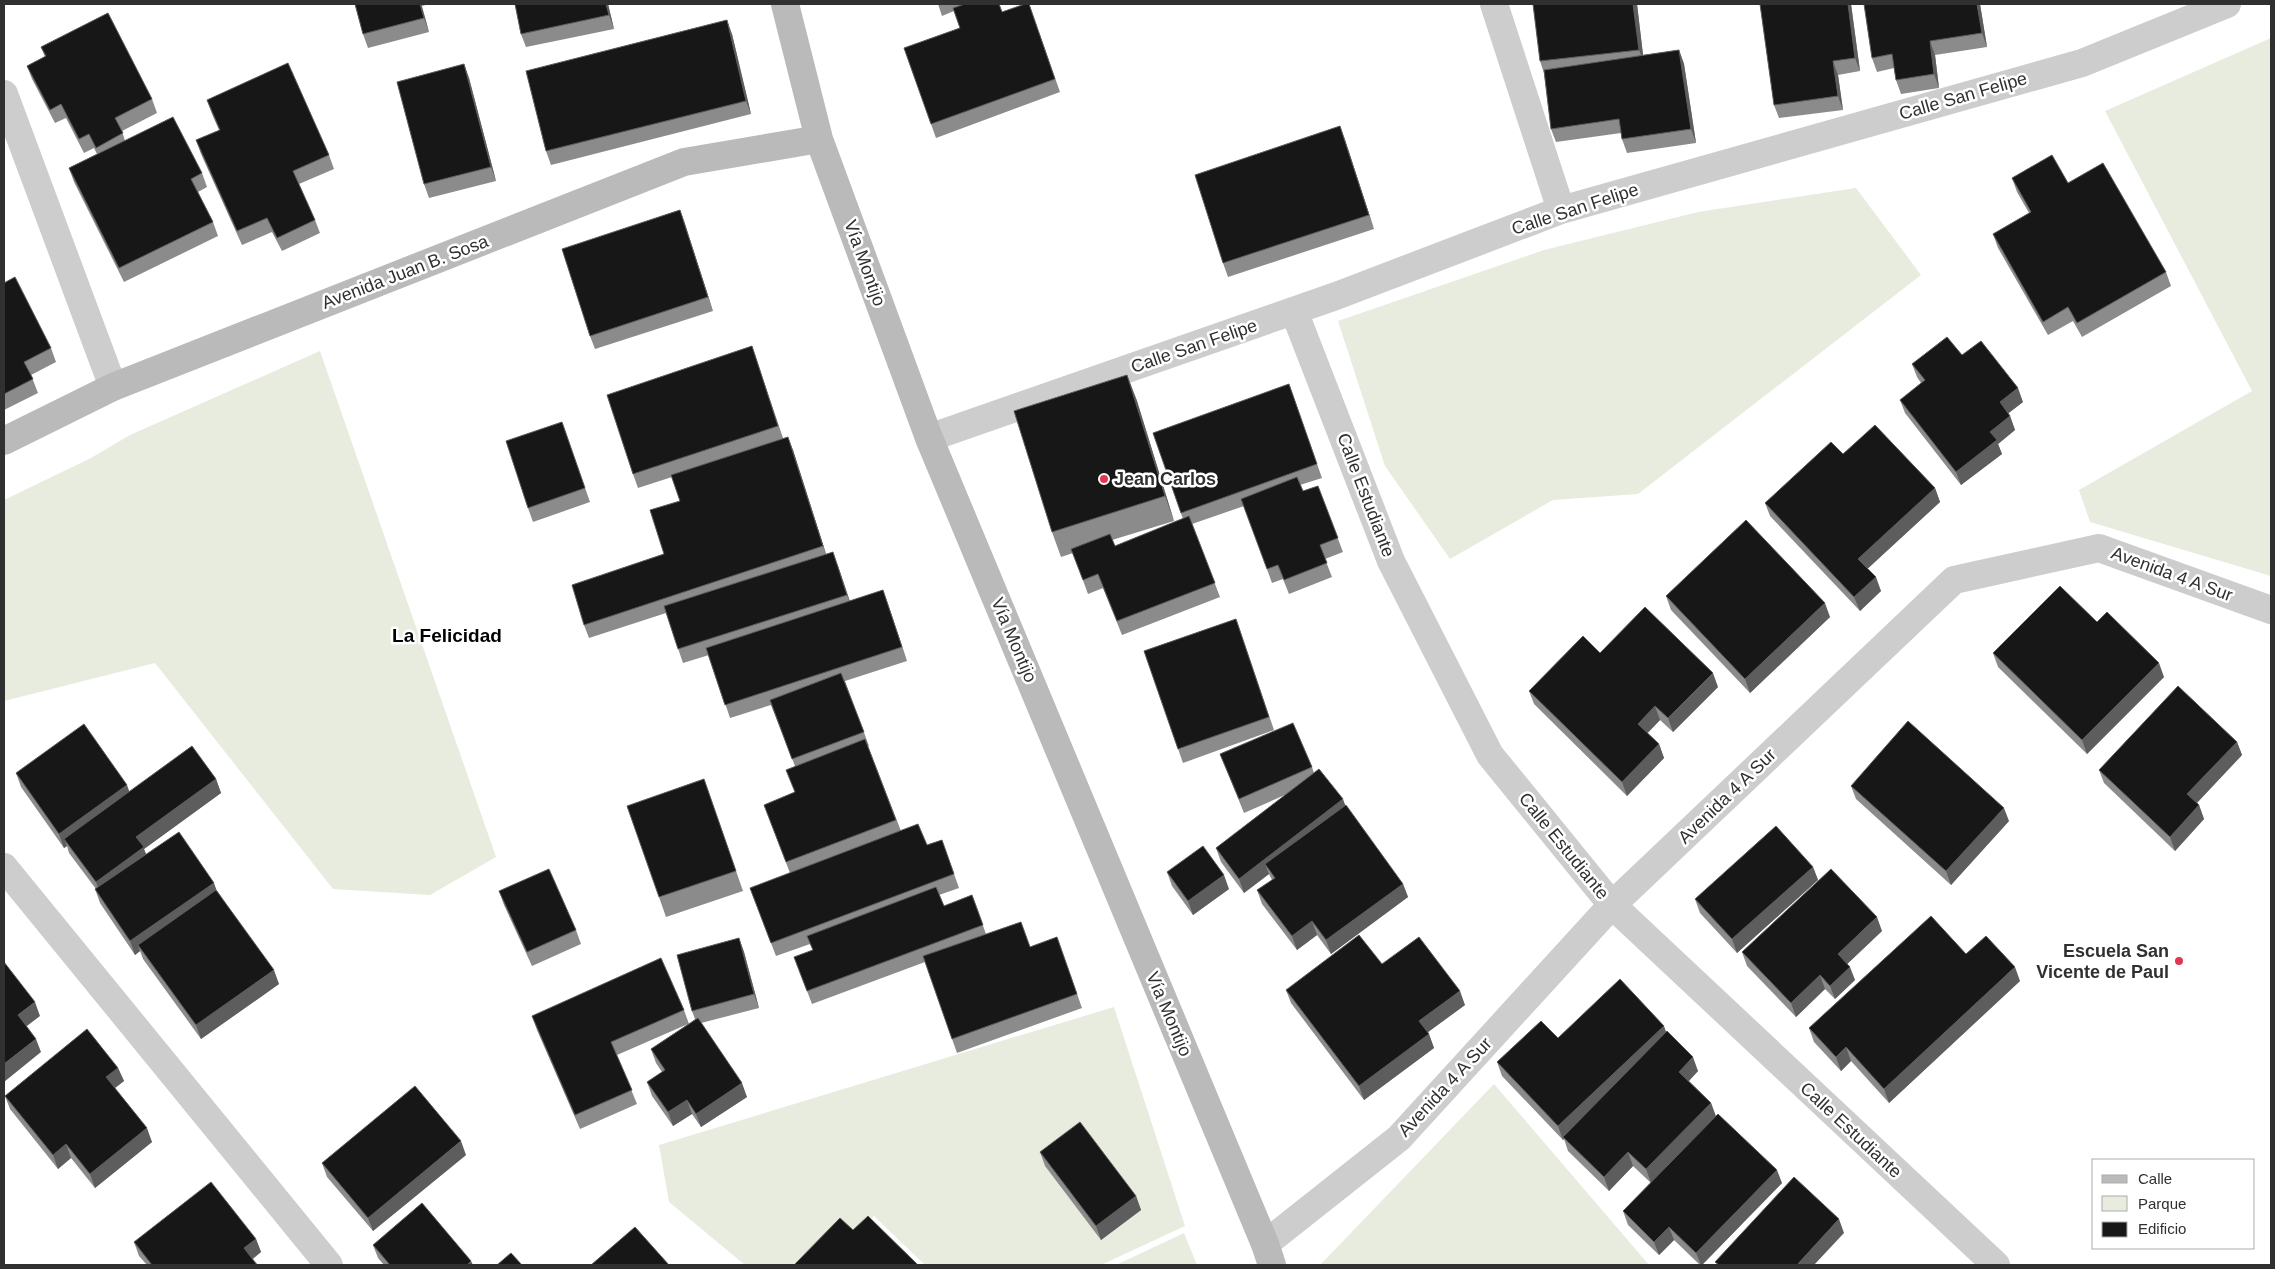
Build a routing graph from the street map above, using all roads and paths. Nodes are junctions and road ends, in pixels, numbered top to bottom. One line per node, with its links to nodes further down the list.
1 (785, 4): 5 (main road, Vía Montijo)
2 (1494, 4): 6 (street)
3 (2227, 4): 6 (street, Calle San Felipe)
4 (4, 94): 8 (street)
5 (819, 138): 8 (main road, Avenida Juan B. Sosa); 9 (main road, Vía Montijo)
6 (1561, 210): 7 (street, Calle San Felipe)
7 (1294, 311): 9 (street, Calle San Felipe); 13 (street, Calle Estudiante)
8 (113, 387): 10 (main road, Avenida Juan B. Sosa)
9 (930, 438): 14 (main road, Vía Montijo)
10 (4, 441)
11 (2271, 610): 13 (street, Avenida 4 A Sur)
12 (4, 867): 15 (street)
13 (1612, 905): 14 (street, Avenida 4 A Sur); 16 (street, Calle Estudiante)
14 (1268, 1255)
15 (329, 1265)
16 (1996, 1265)

